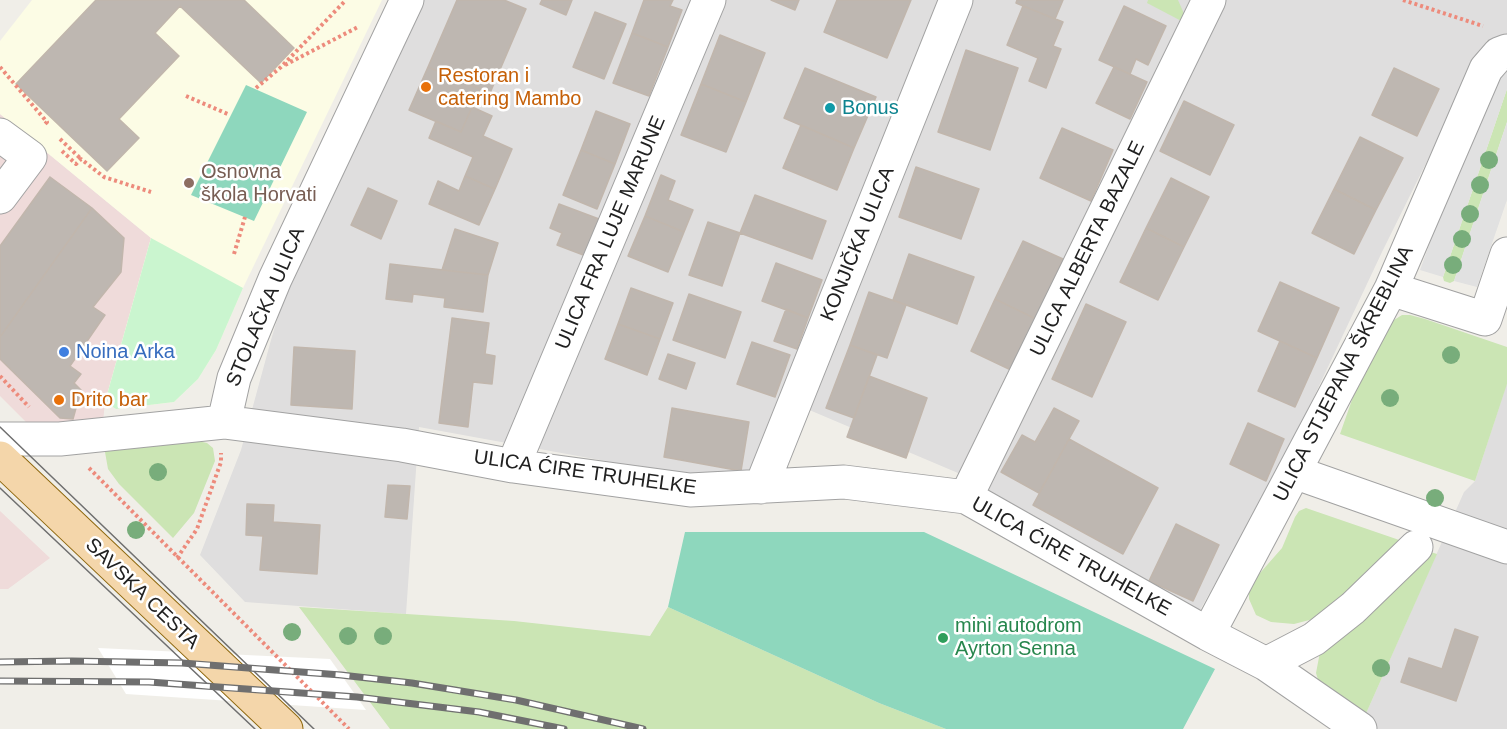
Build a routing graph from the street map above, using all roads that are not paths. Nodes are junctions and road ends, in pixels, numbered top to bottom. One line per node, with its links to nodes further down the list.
1 (407, 0): 11 (street, STOLAČKA ULICA)
2 (709, 0): 14 (street, ULICA FRA LUJE MARUNE)
3 (956, 0): 16 (street, KONJIČKA ULICA)
4 (1209, 0): 17 (street, ULICA ALBERTA BAZALE)
5 (1497, 39): 9 (street, ULICA STJEPANA ŠKREBLINA)
6 (0, 135): 7 (street)
7 (0, 197)
8 (1507, 254): 10 (street)
9 (1391, 289): 10 (street); 15 (street, ULICA STJEPANA ŠKREBLINA)
10 (1496, 322)
11 (222, 436): 12 (street, ULICA ĆIRE TRUHELKE); 14 (street, ULICA ĆIRE TRUHELKE)
12 (0, 439)
13 (0, 458): 22 (main road, SAVSKA CESTA)
14 (513, 466): 16 (street, ULICA ĆIRE TRUHELKE)
15 (1294, 472): 19 (street); 20 (street, ULICA STJEPANA ŠKREBLINA)
16 (761, 488): 17 (street, ULICA ĆIRE TRUHELKE)
17 (966, 497): 20 (street, ULICA ĆIRE TRUHELKE)
18 (1416, 547): 21 (street)
19 (1507, 547)
20 (1208, 634): 21 (street, ULICA ĆIRE TRUHELKE)
21 (1266, 664): 23 (street, ULICA ĆIRE TRUHELKE)
22 (286, 729)
23 (1360, 729)

